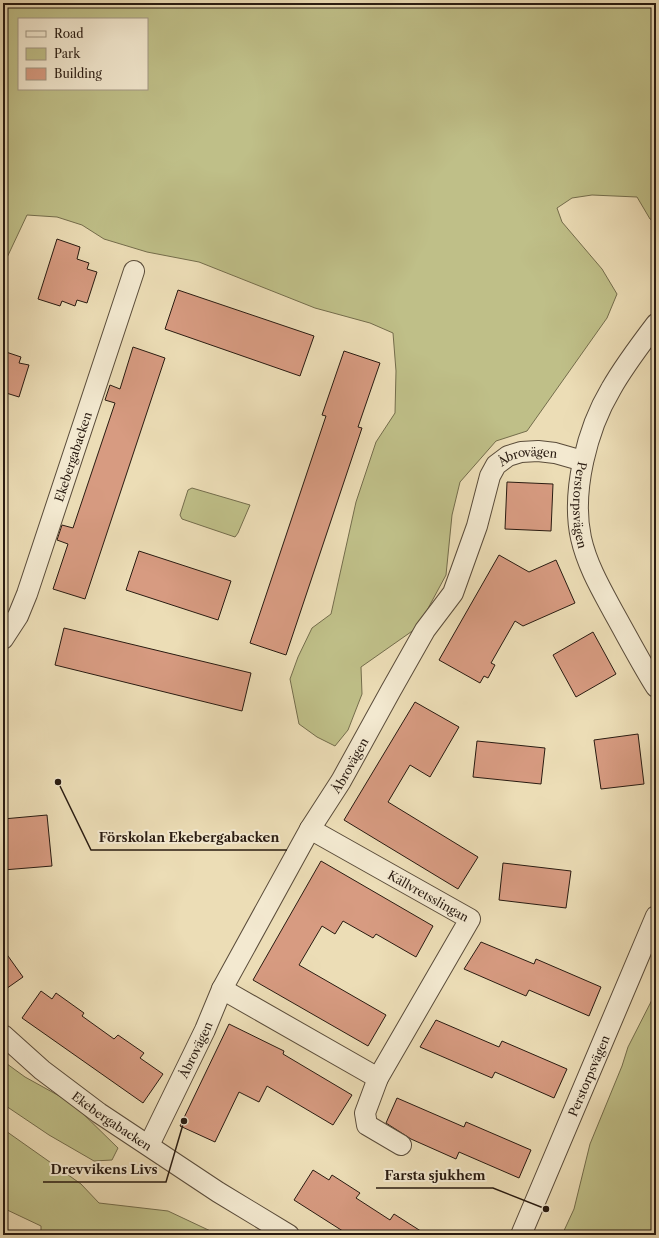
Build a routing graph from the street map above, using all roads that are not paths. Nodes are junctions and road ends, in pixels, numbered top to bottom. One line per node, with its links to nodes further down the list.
1 (134, 271): 4 (street, Ekebergabacken)
2 (656, 324): 3 (street, Perstorpsvägen)
3 (584, 461): 5 (street, Perstorpsvägen); 6 (street, Åbrovägen)
4 (3, 639)
5 (656, 687)
6 (310, 829): 8 (street, Åbrovägen); 10 (street, Källvretsslingan)
7 (656, 916): 14 (street, Perstorpsvägen)
8 (222, 989): 10 (street); 11 (street, Åbrovägen)
9 (3, 1035): 11 (street, Ekebergabacken)
10 (378, 1078): 12 (street, Källvretsslingan)
11 (149, 1145): 13 (street, Ekebergabacken)
12 (401, 1145)
13 (289, 1235)
14 (521, 1235)

